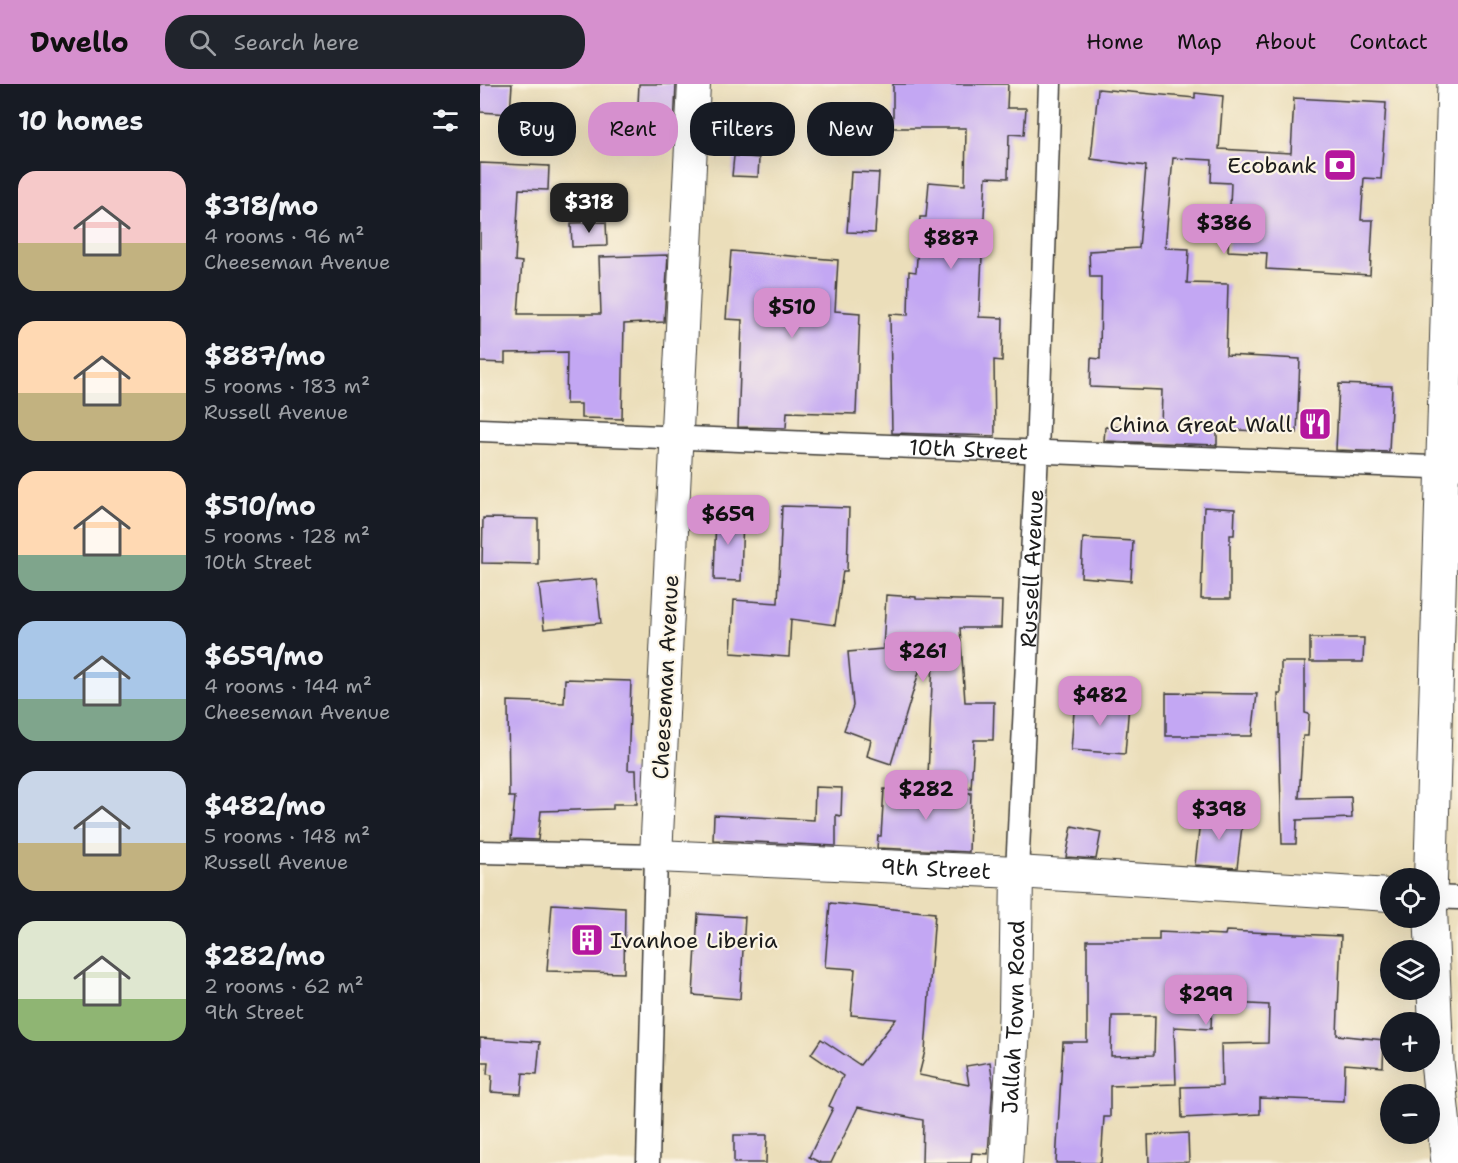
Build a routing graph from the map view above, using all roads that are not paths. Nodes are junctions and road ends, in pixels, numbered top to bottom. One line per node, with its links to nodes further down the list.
1 (694, 84): 5 (street, Cheeseman Avenue)
2 (1050, 84): 6 (street, Russell Avenue)
3 (1454, 84): 7 (highway)
4 (480, 430): 5 (street, 10th Street)
5 (676, 439): 6 (street, 10th Street); 9 (street, Cheeseman Avenue)
6 (1037, 452): 7 (street, 10th Street); 11 (street, Russell Avenue)
7 (1451, 468): 10 (highway)
8 (480, 852): 9 (street, 9th Street)
9 (656, 856): 11 (street, 9th Street); 16 (street, Cheeseman Avenue)
10 (1431, 868)
11 (1017, 872): 12 (street, 9th Street); 17 (street, Jallah Town Road)
12 (1380, 894)
13 (1440, 897): 14 (street)
14 (1458, 898)
15 (1431, 928): 18 (highway)
16 (648, 1163)
17 (1006, 1163)
18 (1448, 1163)

